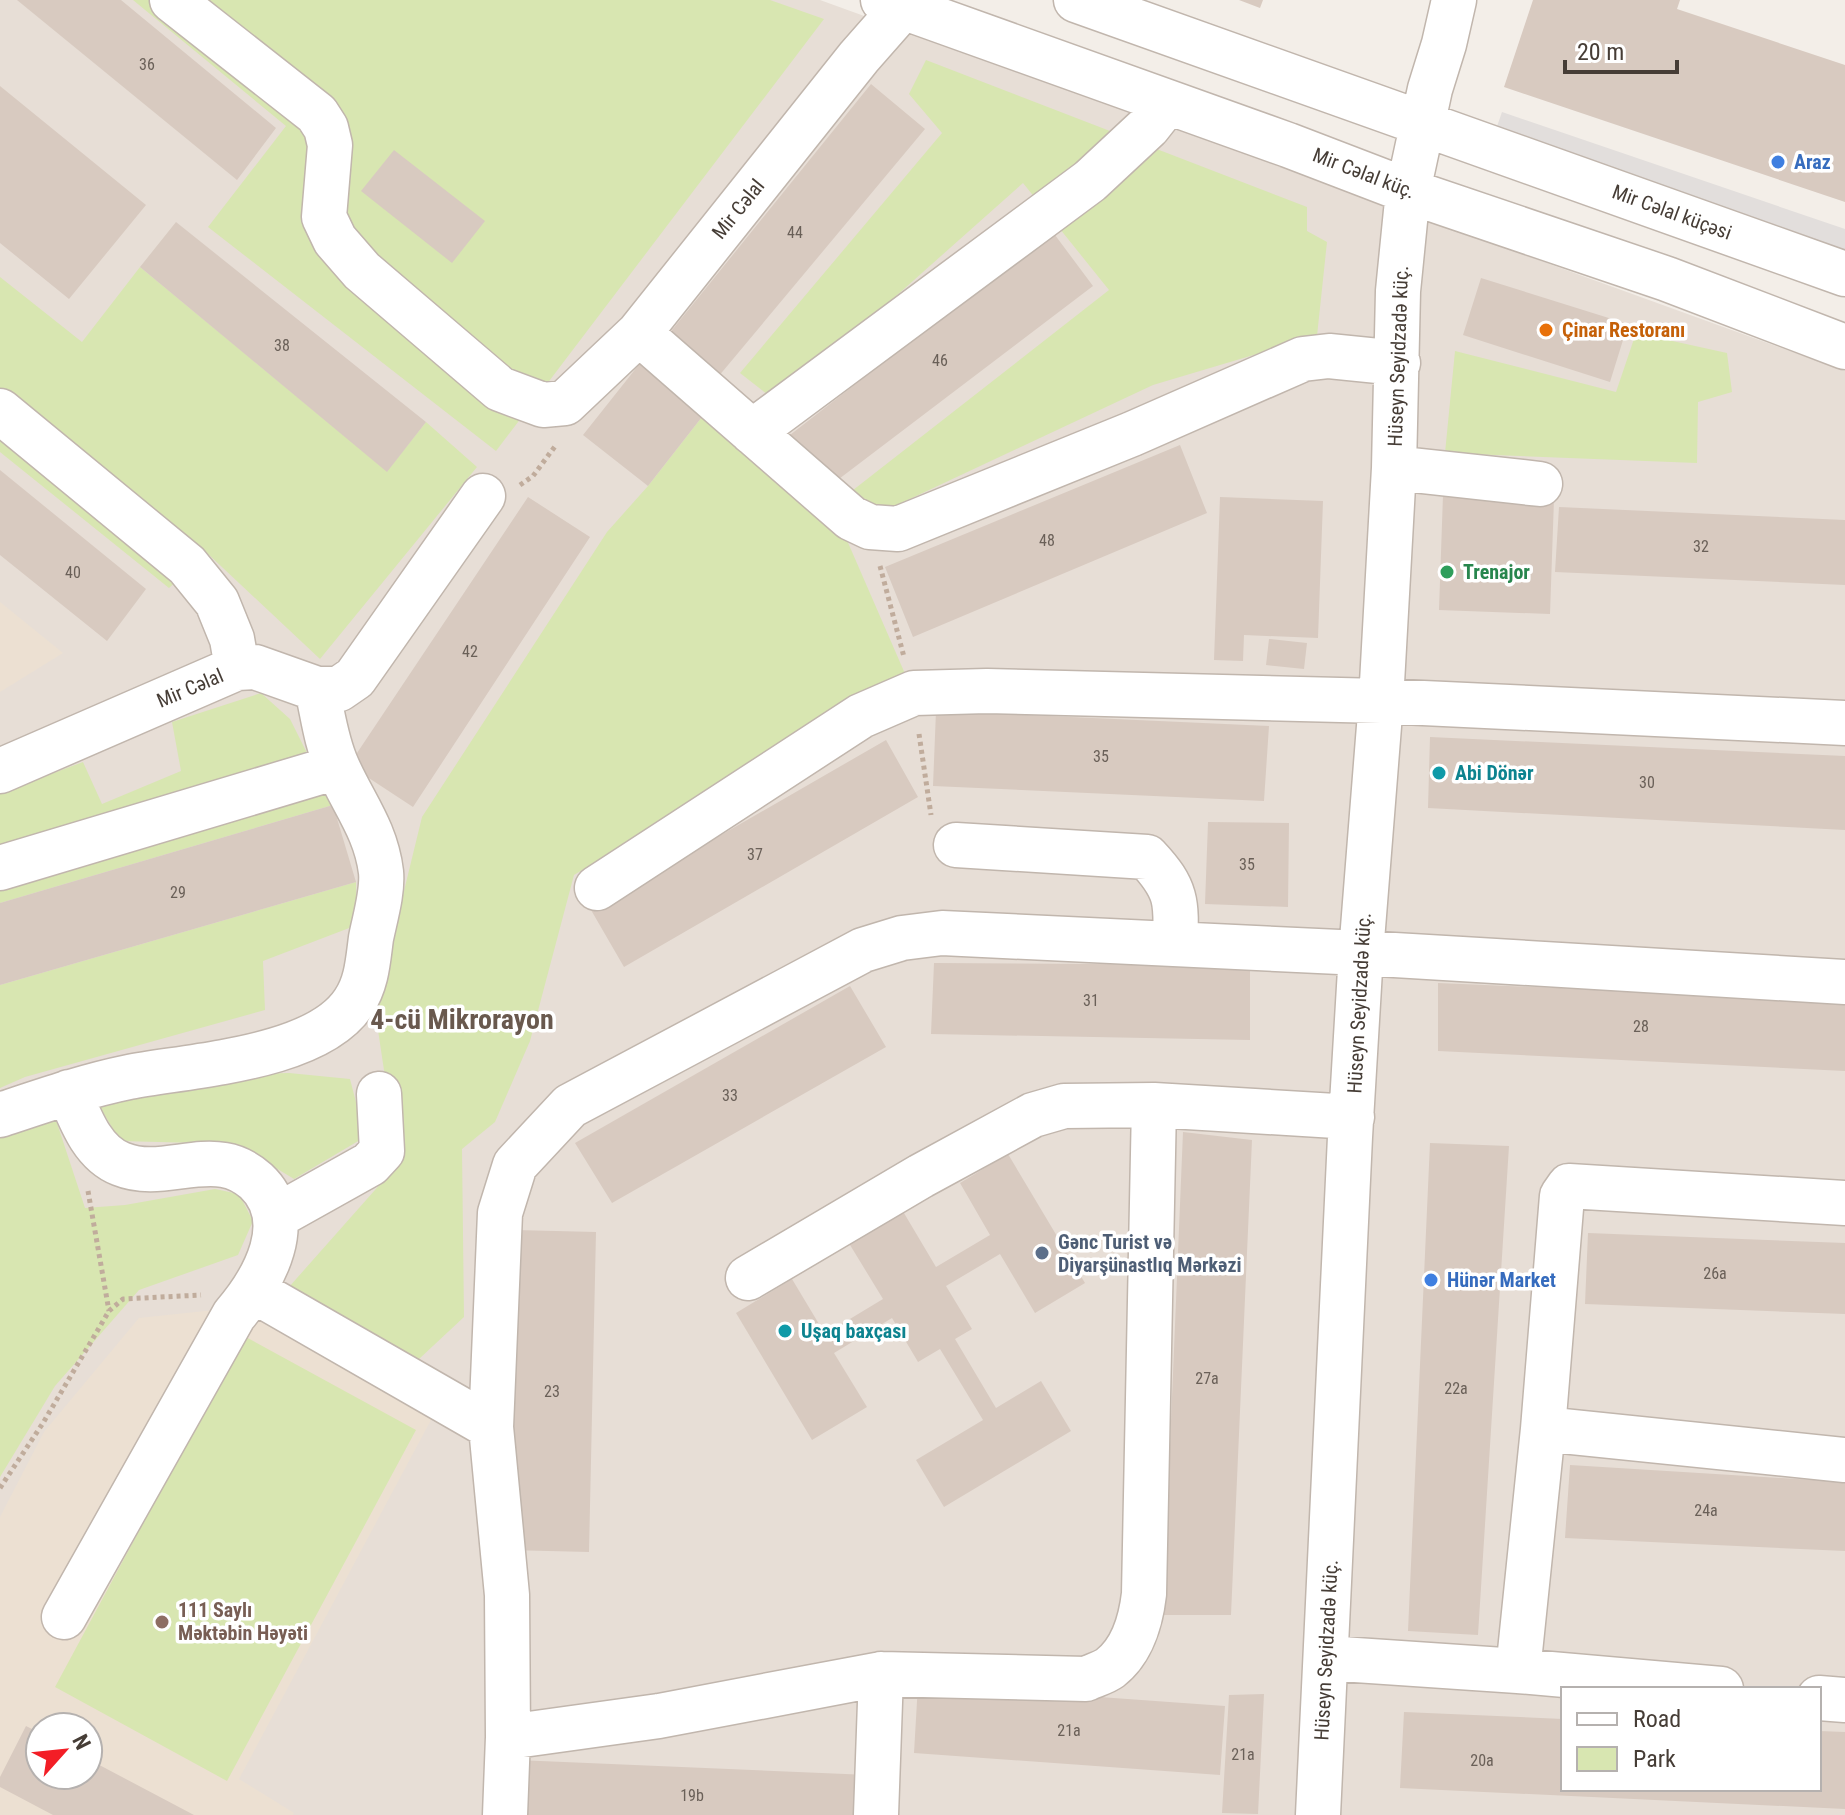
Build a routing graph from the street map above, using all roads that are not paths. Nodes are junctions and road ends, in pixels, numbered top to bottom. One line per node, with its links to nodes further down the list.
1 (172, 0): 9 (street, Mir Cəlal)
2 (1076, 0): 6 (street)
3 (1454, 0): 6 (street, Hüseyn Seyidzadə küç.)
4 (893, 4): 5 (street, Mir Cəlal küç.); 9 (street, Mir Cəlal)
5 (1167, 103): 7 (street, Mir Cəlal küç.); 13 (street)
6 (1422, 126): 7 (street, Hüseyn Seyidzadə küç.); 8 (street, Mir Cəlal küçəsi)
7 (1408, 191): 10 (street, Mir Cəlal küç.); 11 (street, Hüseyn Seyidzadə küç.)
8 (1845, 274)
9 (639, 333): 13 (street)
10 (1845, 347)
11 (1398, 363): 13 (street); 14 (street, Hüseyn Seyidzadə küç.)
12 (0, 411): 17 (street)
13 (752, 432)
14 (1394, 468): 15 (street); 19 (street, Hüseyn Seyidzadə küç.)
15 (1540, 484)
16 (483, 496): 18 (street)
17 (237, 668): 18 (street, Mir Cəlal); 22 (street, Mir Cəlal)
18 (317, 689): 21 (street)
19 (1381, 701): 20 (street); 25 (street); 27 (street, Hüseyn Seyidzadə küç.)
20 (1845, 723)
21 (337, 767): 24 (street); 31 (street)
22 (0, 771)
23 (956, 845): 26 (street)
24 (0, 868)
25 (597, 888)
26 (1175, 944): 27 (street); 38 (street)
27 (1361, 953): 28 (street); 33 (street, Hüseyn Seyidzadə küç.)
28 (1845, 982)
29 (379, 1094): 35 (street)
30 (1154, 1105): 33 (street); 36 (street); 44 (street)
31 (77, 1111): 32 (street); 35 (street)
32 (0, 1115)
33 (1352, 1117): 42 (street, Hüseyn Seyidzadə küç.)
34 (1845, 1203): 39 (street)
35 (277, 1216): 37 (street)
36 (748, 1278)
37 (254, 1291): 38 (street); 41 (street)
38 (491, 1427): 48 (street)
39 (1543, 1429): 40 (street); 43 (street)
40 (1845, 1460)
41 (64, 1617)
42 (1326, 1658): 43 (street); 51 (street, Hüseyn Seyidzadə küç.)
43 (1518, 1671): 45 (street)
44 (881, 1674): 48 (street); 50 (street)
45 (1698, 1687)
46 (1821, 1698): 47 (street)
47 (1845, 1700)
48 (508, 1737): 49 (street)
49 (505, 1815)
50 (876, 1815)
51 (1318, 1815)

